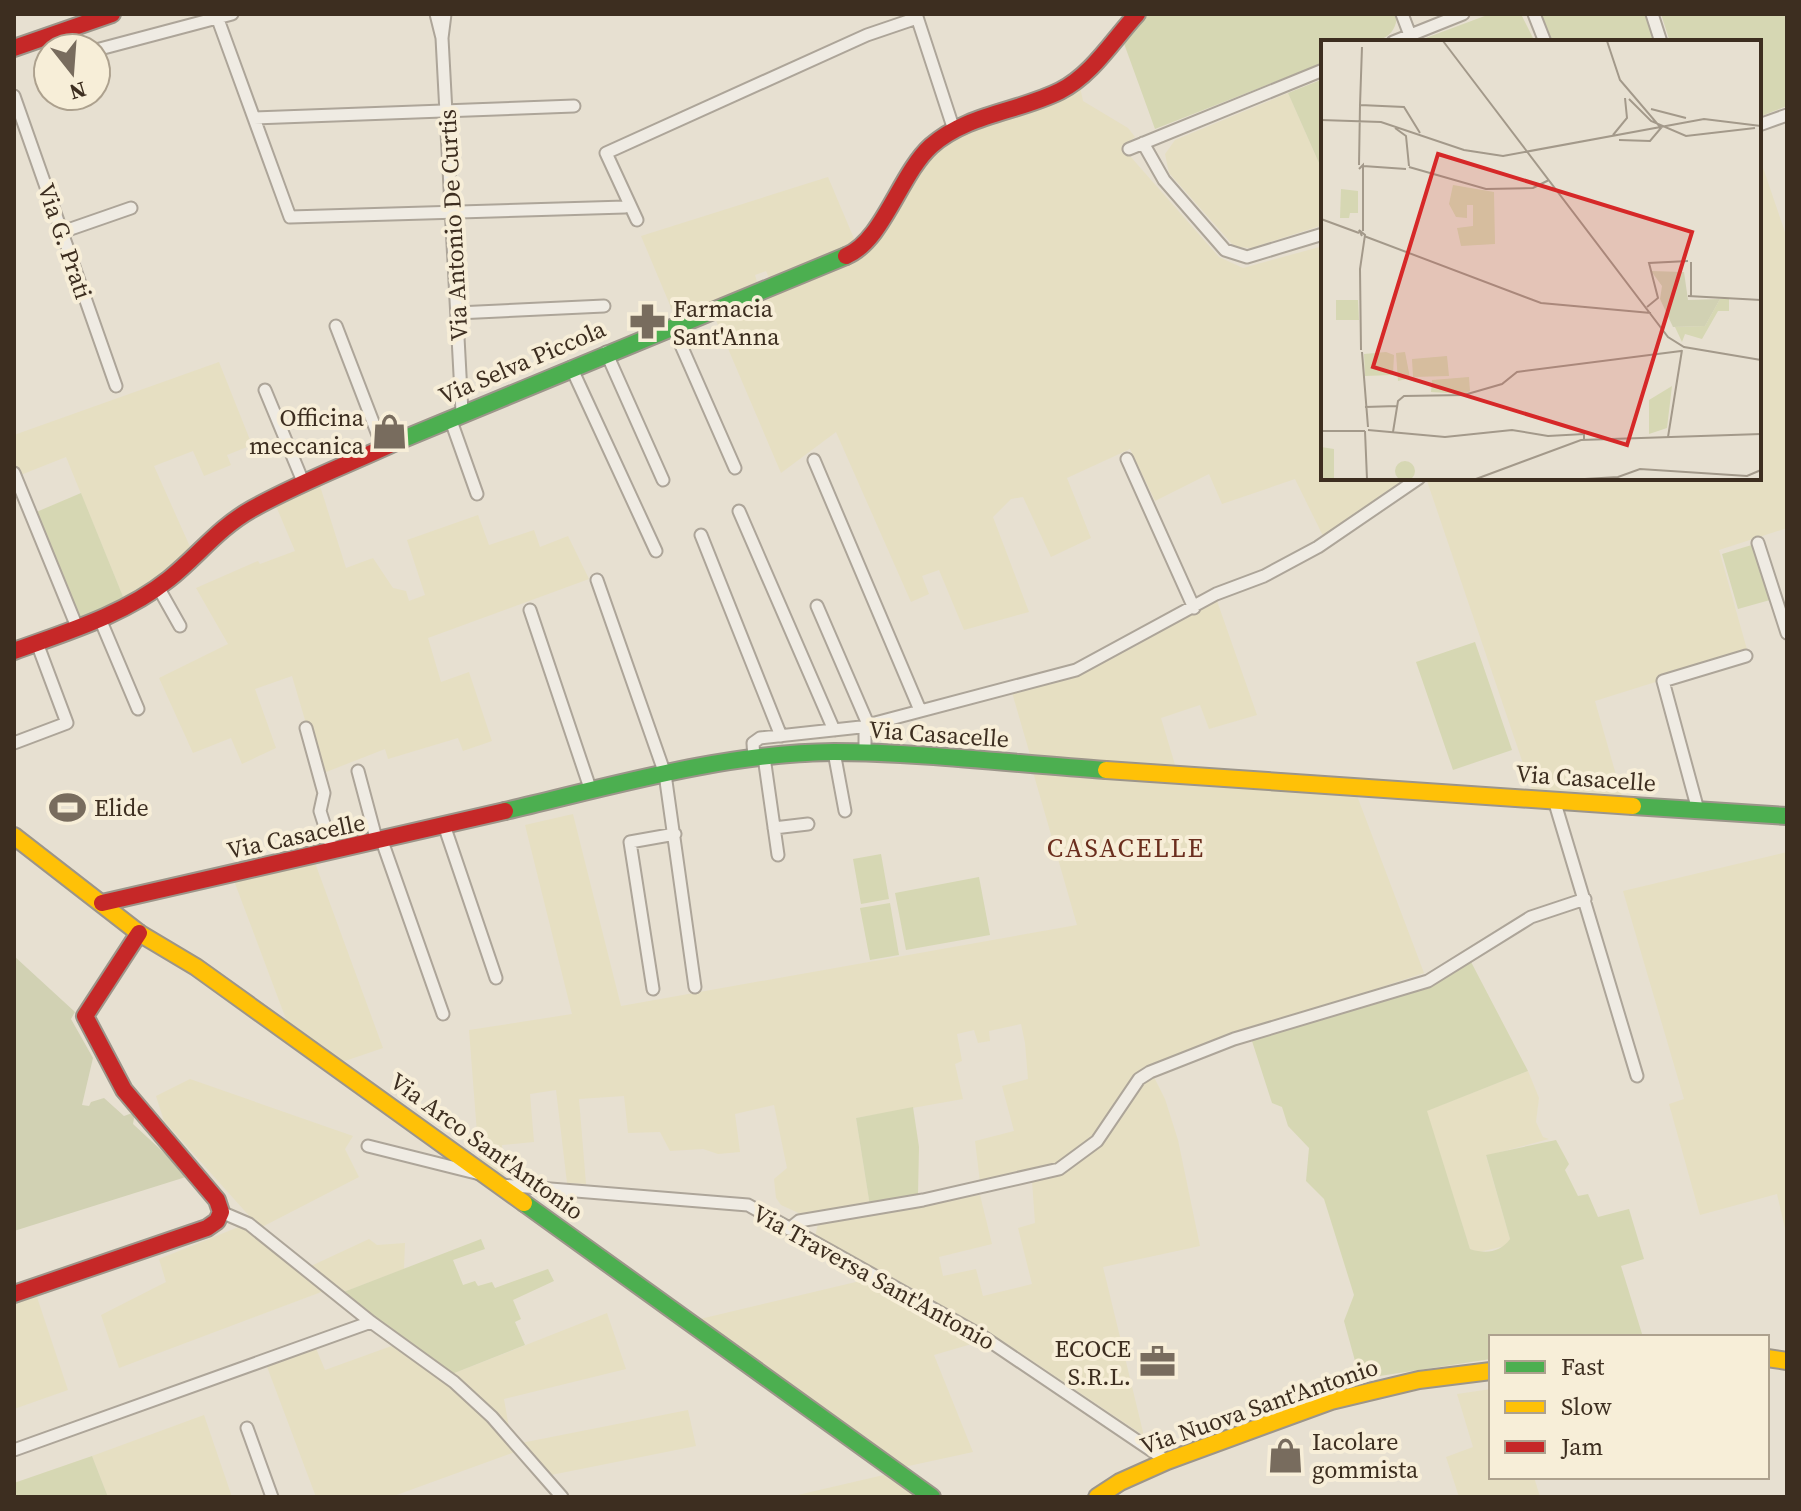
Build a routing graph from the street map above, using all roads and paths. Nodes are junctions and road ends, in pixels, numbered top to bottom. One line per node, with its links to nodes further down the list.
1 (112, 14): 12 (street)
2 (232, 14): 11 (street)
3 (436, 14): 14 (street)
4 (445, 14): 14 (street)
5 (1137, 14): 27 (street, Via Selva Piccola)
6 (1402, 14): 13 (street)
7 (1463, 14): 13 (street)
8 (1534, 14): 16 (street)
9 (1652, 14): 17 (street)
10 (917, 16): 27 (street); 33 (street)
11 (217, 17): 18 (street); 25 (street)
12 (63, 31): 19 (street)
13 (1410, 35): 15 (street)
14 (442, 38): 23 (street, Via Antonio De Curtis)
15 (1398, 40)
16 (1544, 40)
17 (1660, 40)
18 (112, 46)
19 (14, 48)
20 (1321, 71): 28 (street)
21 (14, 96): 34 (street, Via G. Prati)
22 (574, 106): 23 (street)
23 (447, 111): 25 (street); 32 (street, Via Antonio De Curtis)
24 (1787, 115): 26 (street)
25 (254, 118): 32 (street)
26 (1761, 124)
27 (954, 130): 39 (street, Via Selva Piccola)
28 (1143, 143): 29 (street); 35 (street)
29 (1129, 149)
30 (625, 207): 32 (street)
31 (131, 208): 34 (street)
32 (452, 212): 37 (street, Via Antonio De Curtis)
33 (637, 220)
34 (62, 232): 42 (street, Via G. Prati)
35 (1321, 235)
36 (604, 306): 37 (street)
37 (457, 313): 44 (street, Via Antonio De Curtis)
38 (336, 326): 45 (street)
39 (673, 327): 40 (street, Via Selva Piccola); 48 (street)
40 (606, 352): 41 (street, Via Selva Piccola); 50 (street)
41 (571, 367): 44 (street, Via Selva Piccola); 57 (street)
42 (116, 386)
43 (265, 390): 52 (street)
44 (456, 415): 45 (street, Via Selva Piccola); 53 (street, Via Antonio De Curtis)
45 (383, 448): 52 (street, Via Selva Piccola)
46 (1127, 459): 61 (street)
47 (814, 460): 71 (street)
48 (735, 468)
49 (14, 473): 65 (street)
50 (663, 480)
51 (1416, 480): 61 (street)
52 (304, 484): 59 (street, Via Selva Piccola)
53 (477, 494)
54 (739, 511): 74 (street)
55 (701, 535): 75 (street)
56 (1758, 543): 66 (street)
57 (656, 551)
58 (597, 580): 81 (street)
59 (158, 587): 63 (street, Via Selva Piccola); 64 (street)
60 (817, 606): 72 (street)
61 (1194, 608): 71 (street)
62 (530, 610): 82 (street)
63 (100, 619): 65 (street, Via Selva Piccola); 70 (street)
64 (180, 626)
65 (77, 627): 67 (street, Via Selva Piccola)
66 (1787, 633)
67 (37, 643): 68 (street, Via Selva Piccola); 76 (street)
68 (14, 651)
69 (1746, 656): 84 (street)
70 (138, 709)
71 (920, 710): 72 (street)
72 (869, 725): 74 (street); 78 (street)
73 (306, 728): 93 (street)
74 (834, 730): 75 (street)
75 (781, 736): 79 (street)
76 (14, 743)
77 (834, 752): 78 (street, Via Casacelle); 79 (street, Via Casacelle); 85 (street)
78 (865, 752): 83 (street, Via Casacelle)
79 (759, 758): 81 (street, Via Casacelle); 89 (street)
80 (358, 771): 92 (street)
81 (665, 774): 82 (street, Via Casacelle); 90 (street)
82 (591, 791): 88 (street, Via Casacelle)
83 (1554, 800): 84 (street, Via Casacelle); 95 (street)
84 (1698, 810): 86 (street, Via Casacelle)
85 (845, 811)
86 (1787, 816)
87 (808, 824): 89 (street)
88 (445, 828): 92 (street, Via Casacelle); 98 (street)
89 (774, 828): 94 (street)
90 (675, 834): 99 (street); 100 (street)
91 (14, 836): 96 (street, Via Arco Sant'Antonio)
92 (380, 842): 93 (street, Via Casacelle); 101 (street)
93 (333, 852): 96 (street, Via Casacelle)
94 (778, 855)
95 (1585, 899): 102 (street); 106 (street)
96 (102, 903): 97 (street, Via Arco Sant'Antonio)
97 (139, 933): 104 (street, Via Arco Sant'Antonio); 105 (street)
98 (496, 978)
99 (695, 987)
100 (653, 989)
101 (443, 1014)
102 (1637, 1076)
103 (368, 1146): 104 (street, Via Traversa Sant'Antonio)
104 (494, 1180): 106 (street, Via Traversa Sant'Antonio); 115 (street, Via Arco Sant'Antonio)
105 (221, 1212): 107 (street); 108 (street)
106 (789, 1229): 112 (street, Via Traversa Sant'Antonio)
107 (20, 1290)
108 (371, 1322): 111 (street); 114 (street)
109 (1489, 1371): 112 (street, Via Nuova Sant'Antonio)
110 (247, 1428): 113 (street)
111 (14, 1450)
112 (1167, 1461): 116 (street, Via Nuova Sant'Antonio)
113 (272, 1497)
114 (562, 1497)
115 (932, 1497)
116 (1097, 1497)

